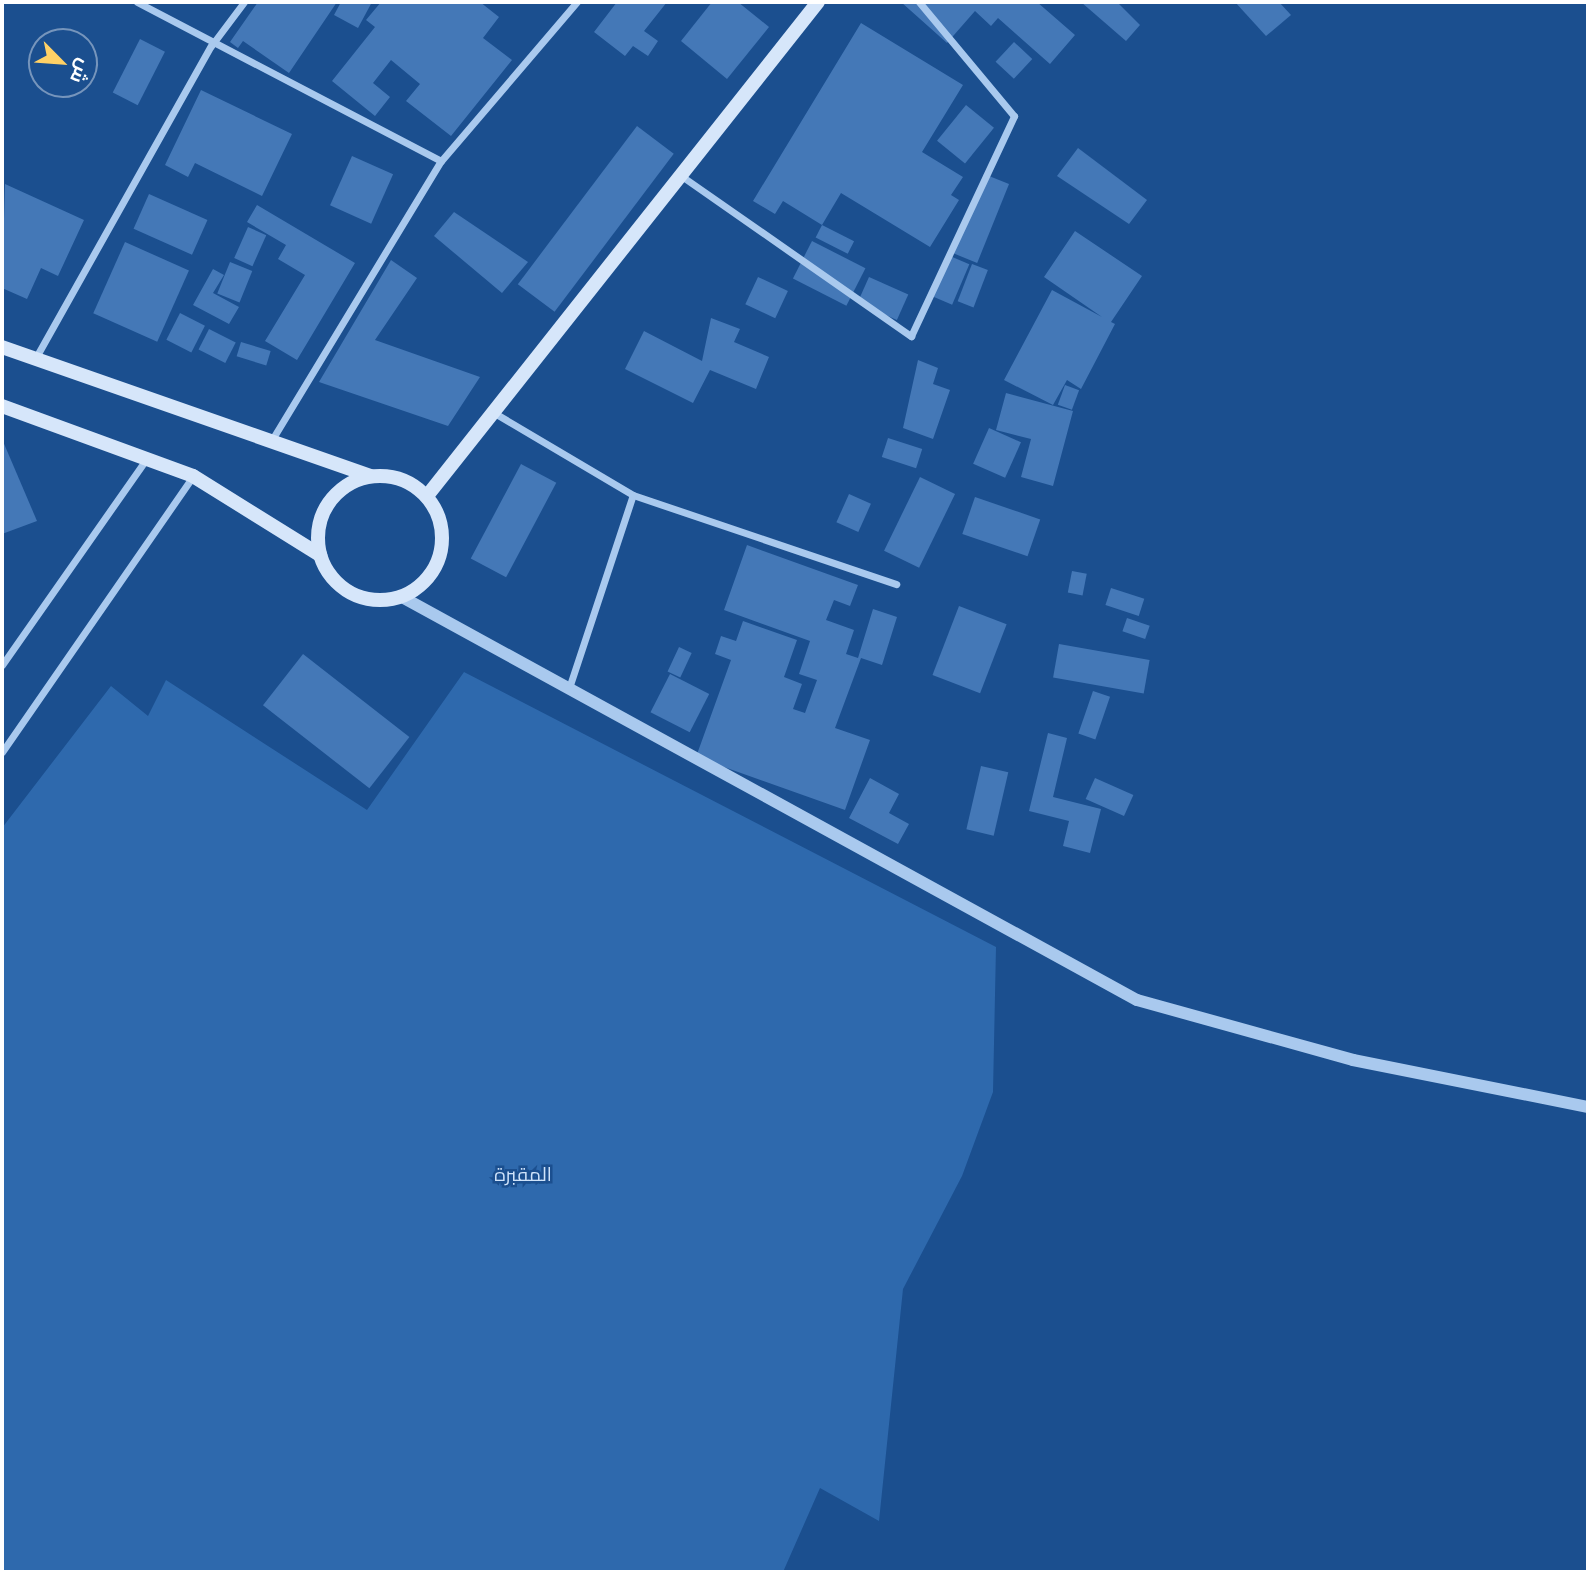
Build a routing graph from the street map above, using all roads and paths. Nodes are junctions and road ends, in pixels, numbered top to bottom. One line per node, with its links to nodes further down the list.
1 (137, 2): 6 (street)
2 (244, 2): 6 (street)
3 (577, 2): 7 (street)
4 (818, 2): 8 (main road)
5 (919, 2): 8 (street)
6 (212, 46): 7 (street); 10 (street)
7 (441, 161): 13 (street)
8 (679, 174): 12 (main road)
9 (2, 347): 10 (main road)
10 (35, 359): 13 (main road)
11 (2, 406): 14 (main road)
12 (490, 411): 17 (street); 18 (main road)
13 (273, 438): 16 (main road)
14 (148, 456): 15 (main road); 22 (street)
15 (193, 476): 19 (main road); 24 (street)
16 (370, 476): 18 (main road); 19 (main road)
17 (633, 495): 20 (street); 23 (street)
18 (427, 496): 21 (main road)
19 (320, 555): 21 (main road)
20 (896, 584)
21 (402, 597): 23 (street)
22 (2, 665)
23 (569, 688): 25 (street)
24 (2, 752)
25 (1588, 1107)

